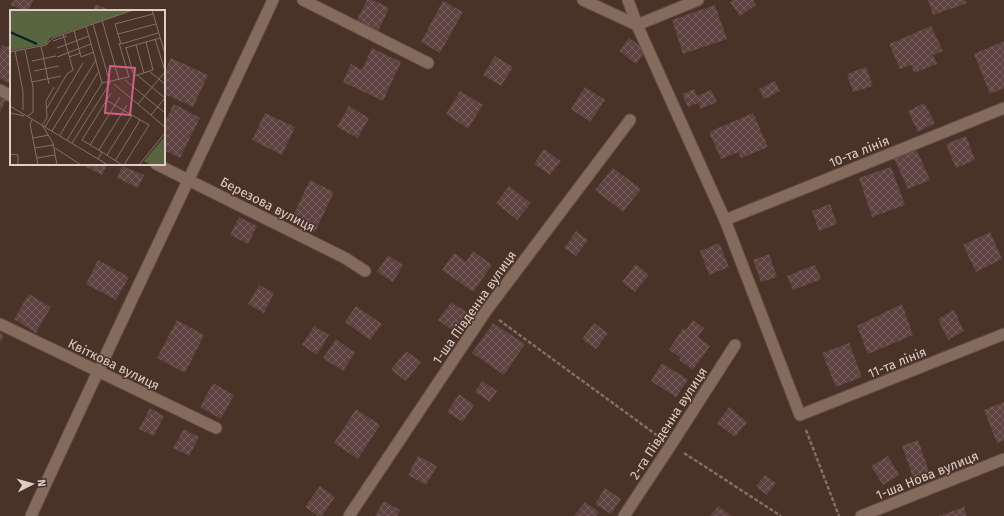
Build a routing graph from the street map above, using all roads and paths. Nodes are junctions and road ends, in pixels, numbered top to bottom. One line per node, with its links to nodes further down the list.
1 (273, 0): 13 (street)
2 (303, 0): 7 (street)
3 (583, 0): 6 (street)
4 (628, 0): 6 (street)
5 (698, 0): 6 (street)
6 (637, 25): 14 (street)
7 (428, 63)
8 (0, 90): 9 (street)
9 (10, 95)
10 (1004, 108): 14 (street, 10-та лінія)
11 (630, 120): 16 (street, 1-ша Південна вулиця)
12 (158, 165): 13 (street, Березова вулиця)
13 (190, 180): 15 (street, Березова вулиця); 20 (street)
14 (725, 220): 21 (street)
15 (365, 271)
16 (486, 311): 23 (path); 26 (street, 1-ша Південна вулиця)
17 (0, 324): 20 (street, Квіткова вулиця)
18 (1004, 334): 21 (street, 11-та лінія)
19 (735, 345): 23 (street, 2-га Південна вулиця)
20 (97, 371): 22 (street, Квіткова вулиця); 25 (street)
21 (800, 415): 29 (path)
22 (216, 428)
23 (671, 445): 27 (street, 2-га Південна вулиця); 28 (path)
24 (1004, 459): 30 (street, 1-ша Нова вулиця)
25 (31, 516)
26 (349, 516)
27 (624, 516)
28 (781, 516)
29 (839, 516)
30 (861, 516)

